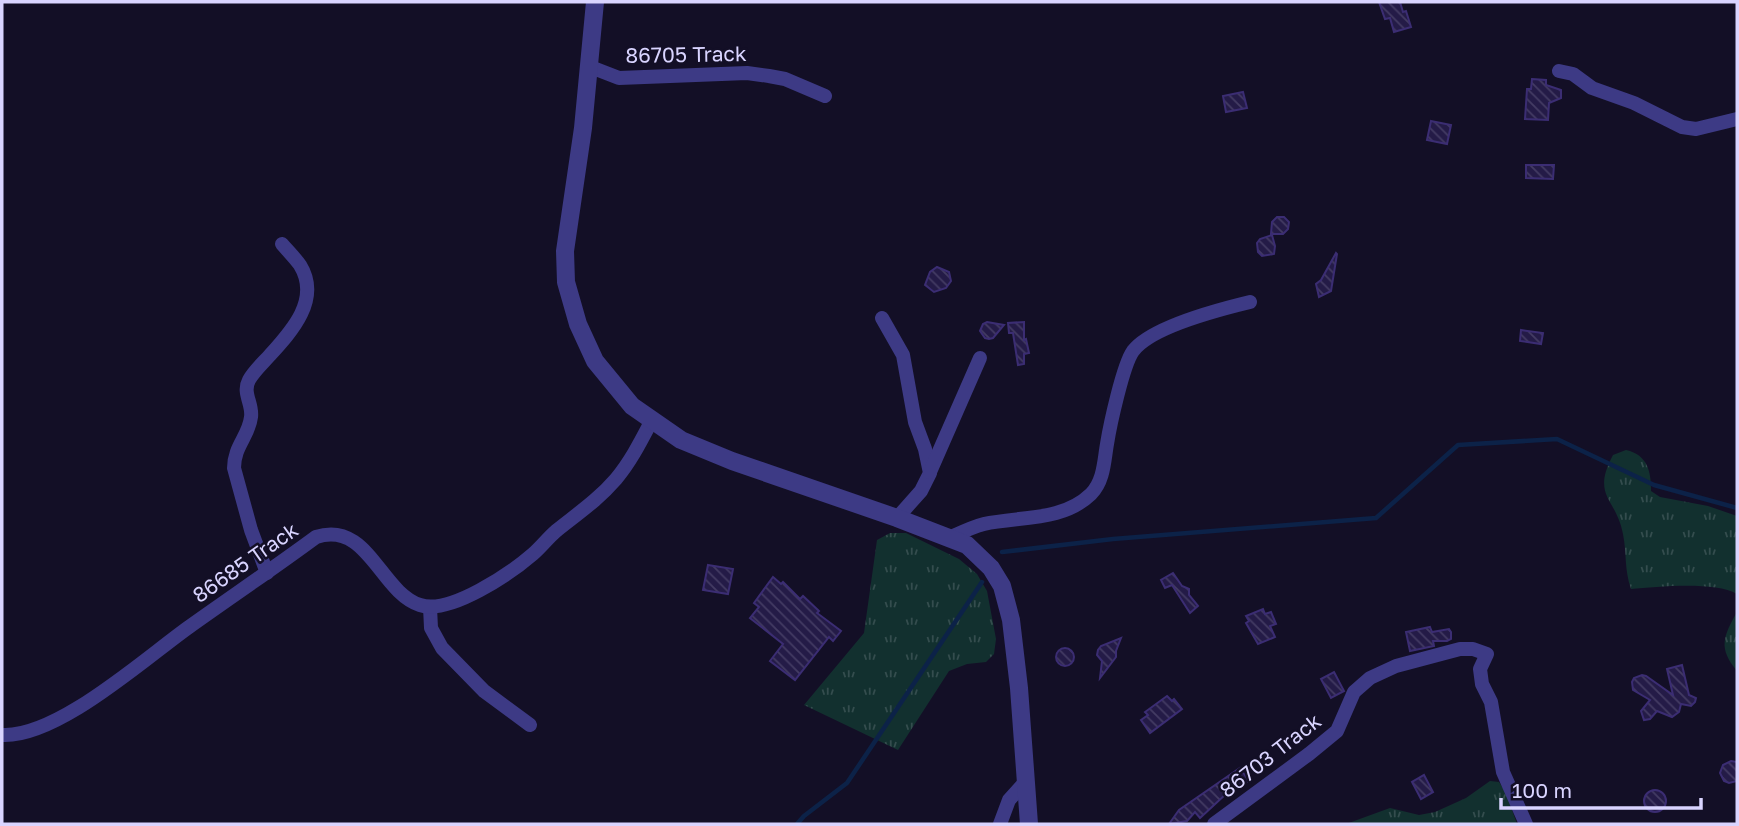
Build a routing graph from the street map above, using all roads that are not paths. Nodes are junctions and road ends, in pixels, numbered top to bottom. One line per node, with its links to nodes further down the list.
1 (595, 2): 2 (street)
2 (588, 66): 4 (street, 86705 Track); 10 (street)
3 (1559, 71): 5 (street)
4 (825, 96)
5 (1737, 119)
6 (282, 244): 14 (street)
7 (1250, 302): 13 (street)
8 (883, 318): 11 (street)
9 (981, 358): 11 (street)
10 (652, 420): 12 (street); 15 (street)
11 (930, 473): 12 (street)
12 (897, 517): 13 (street)
13 (949, 538): 18 (street)
14 (267, 573): 15 (street, 86685 Track); 17 (street, 86685 Track)
15 (430, 612): 16 (street)
16 (530, 725)
17 (3, 736)
18 (1026, 781): 19 (street); 20 (street)
19 (1000, 824)
20 (1029, 824)
21 (1214, 824): 22 (street, 86703 Track)
22 (1526, 824)

